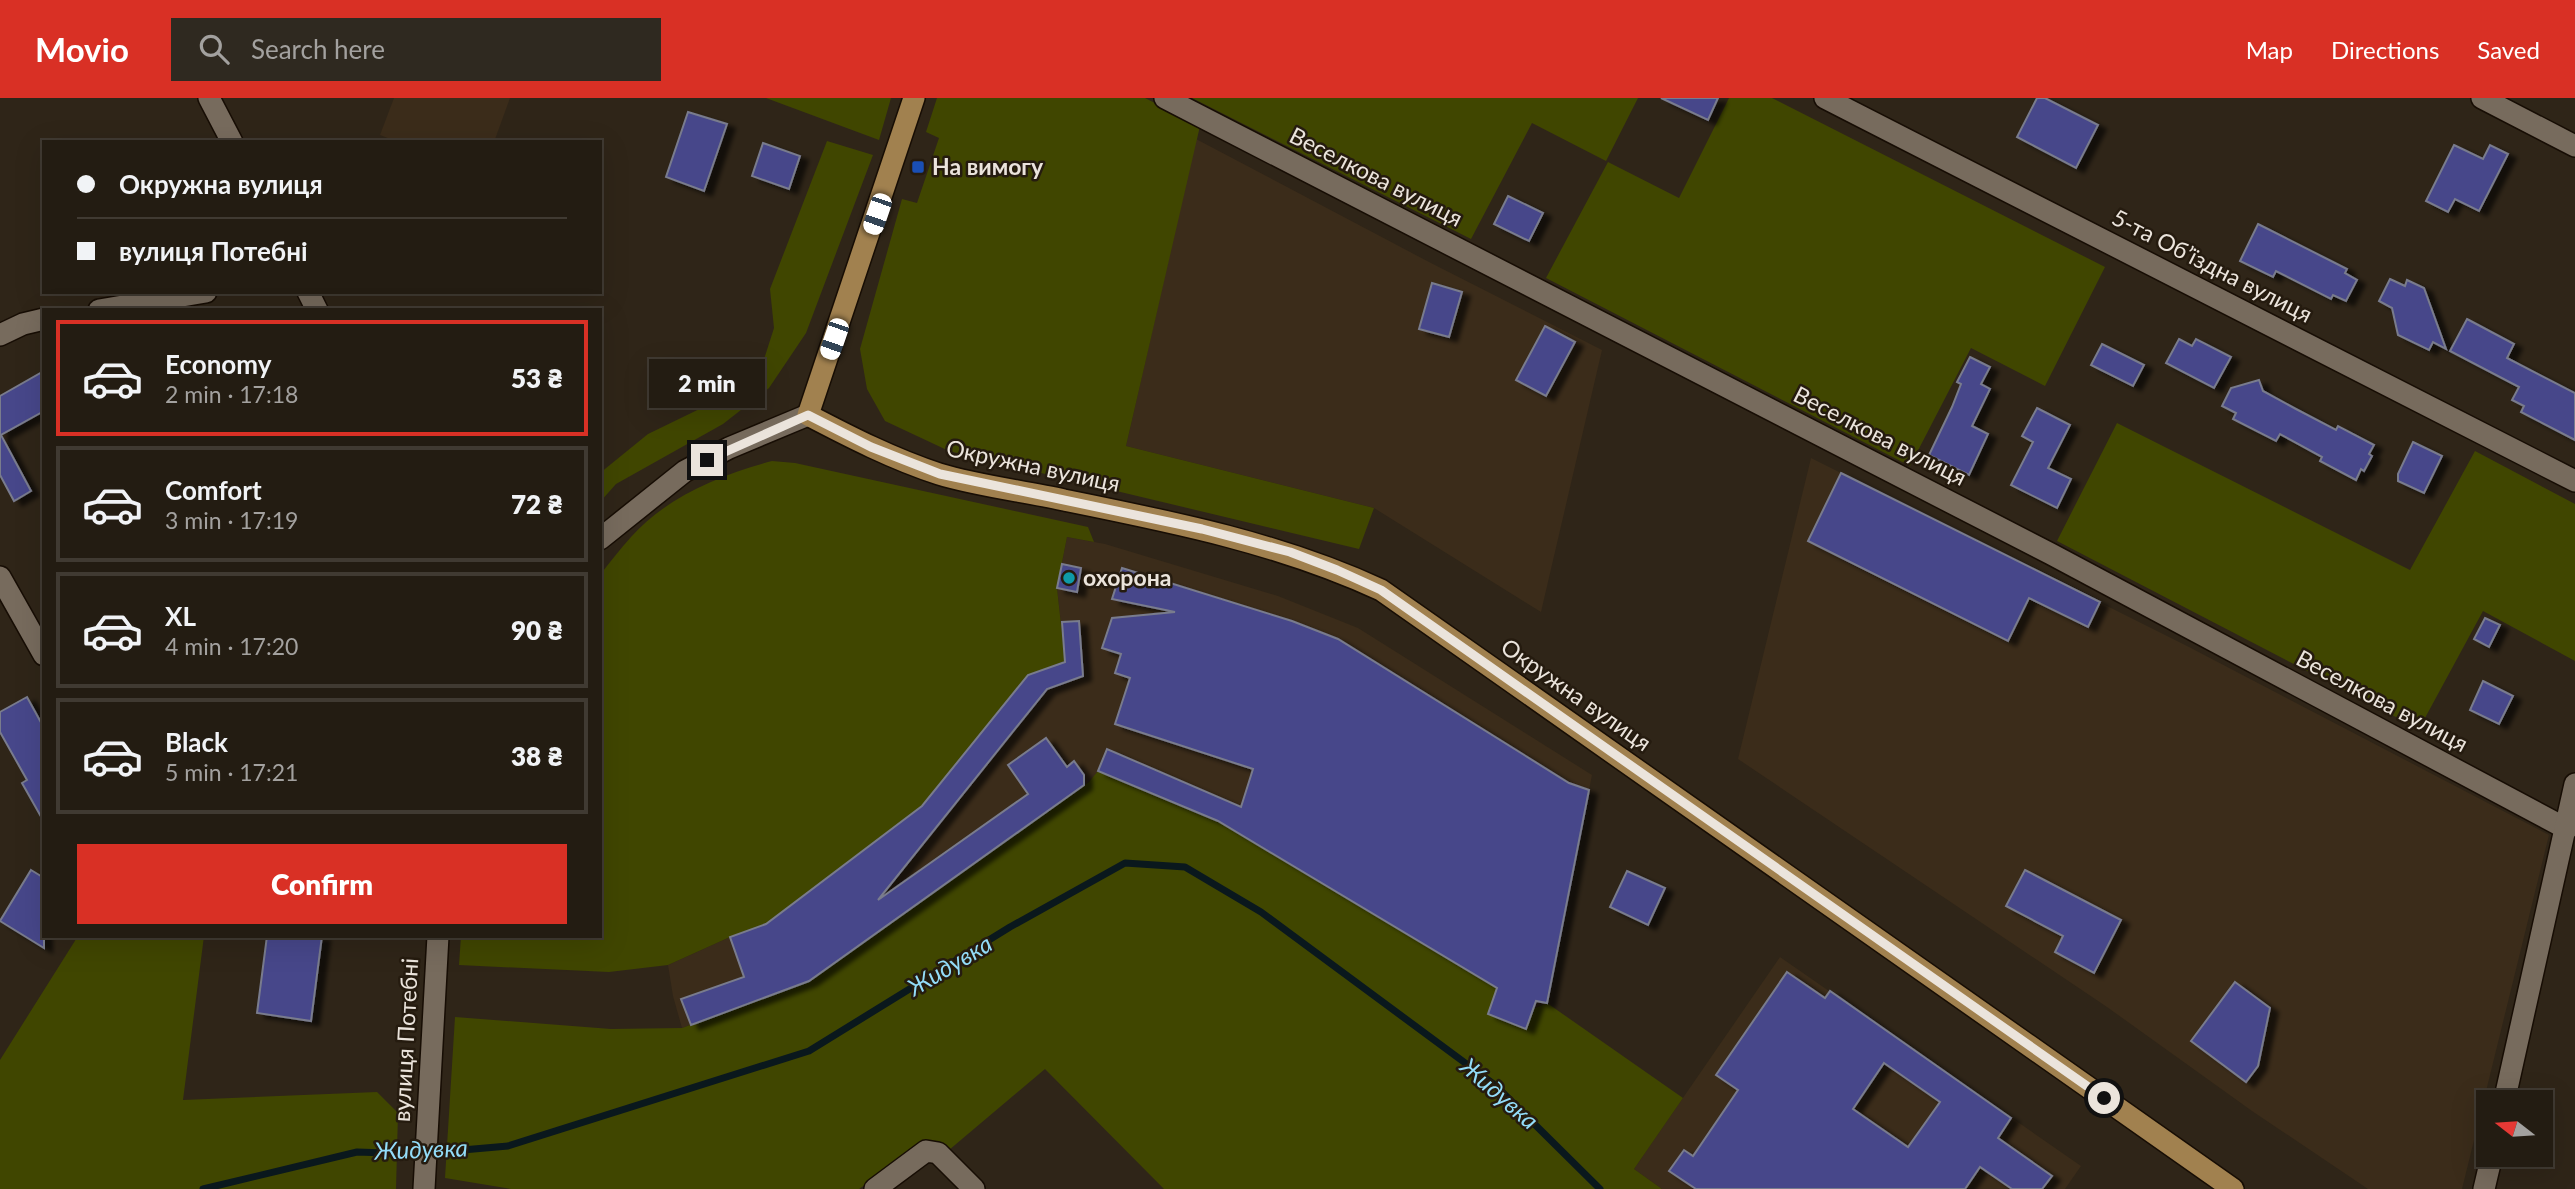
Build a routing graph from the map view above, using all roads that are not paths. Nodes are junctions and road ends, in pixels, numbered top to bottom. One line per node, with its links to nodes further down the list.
1 (209, 98): 6 (street)
2 (915, 98): 12 (main road)
3 (1165, 98): 18 (street, Веселкова вулиця)
4 (1825, 98): 13 (street, 5-та Обʼїздна вулиця)
5 (2482, 98): 7 (street)
6 (231, 140)
7 (2575, 146)
8 (194, 294): 9 (street)
9 (111, 308)
10 (42, 319): 11 (street)
11 (0, 335)
12 (808, 415): 14 (street); 25 (main road, Окружна вулиця)
13 (2575, 481)
14 (602, 537)
15 (0, 577): 16 (street)
16 (42, 651)
17 (2575, 784): 18 (street)
18 (2567, 829): 20 (street)
19 (438, 938): 22 (street, вулиця Потебні)
20 (2507, 1090)
21 (2489, 1167): 26 (street)
22 (424, 1180)
23 (875, 1189): 24 (street)
24 (974, 1189)
25 (2234, 1189)
26 (2484, 1189)

